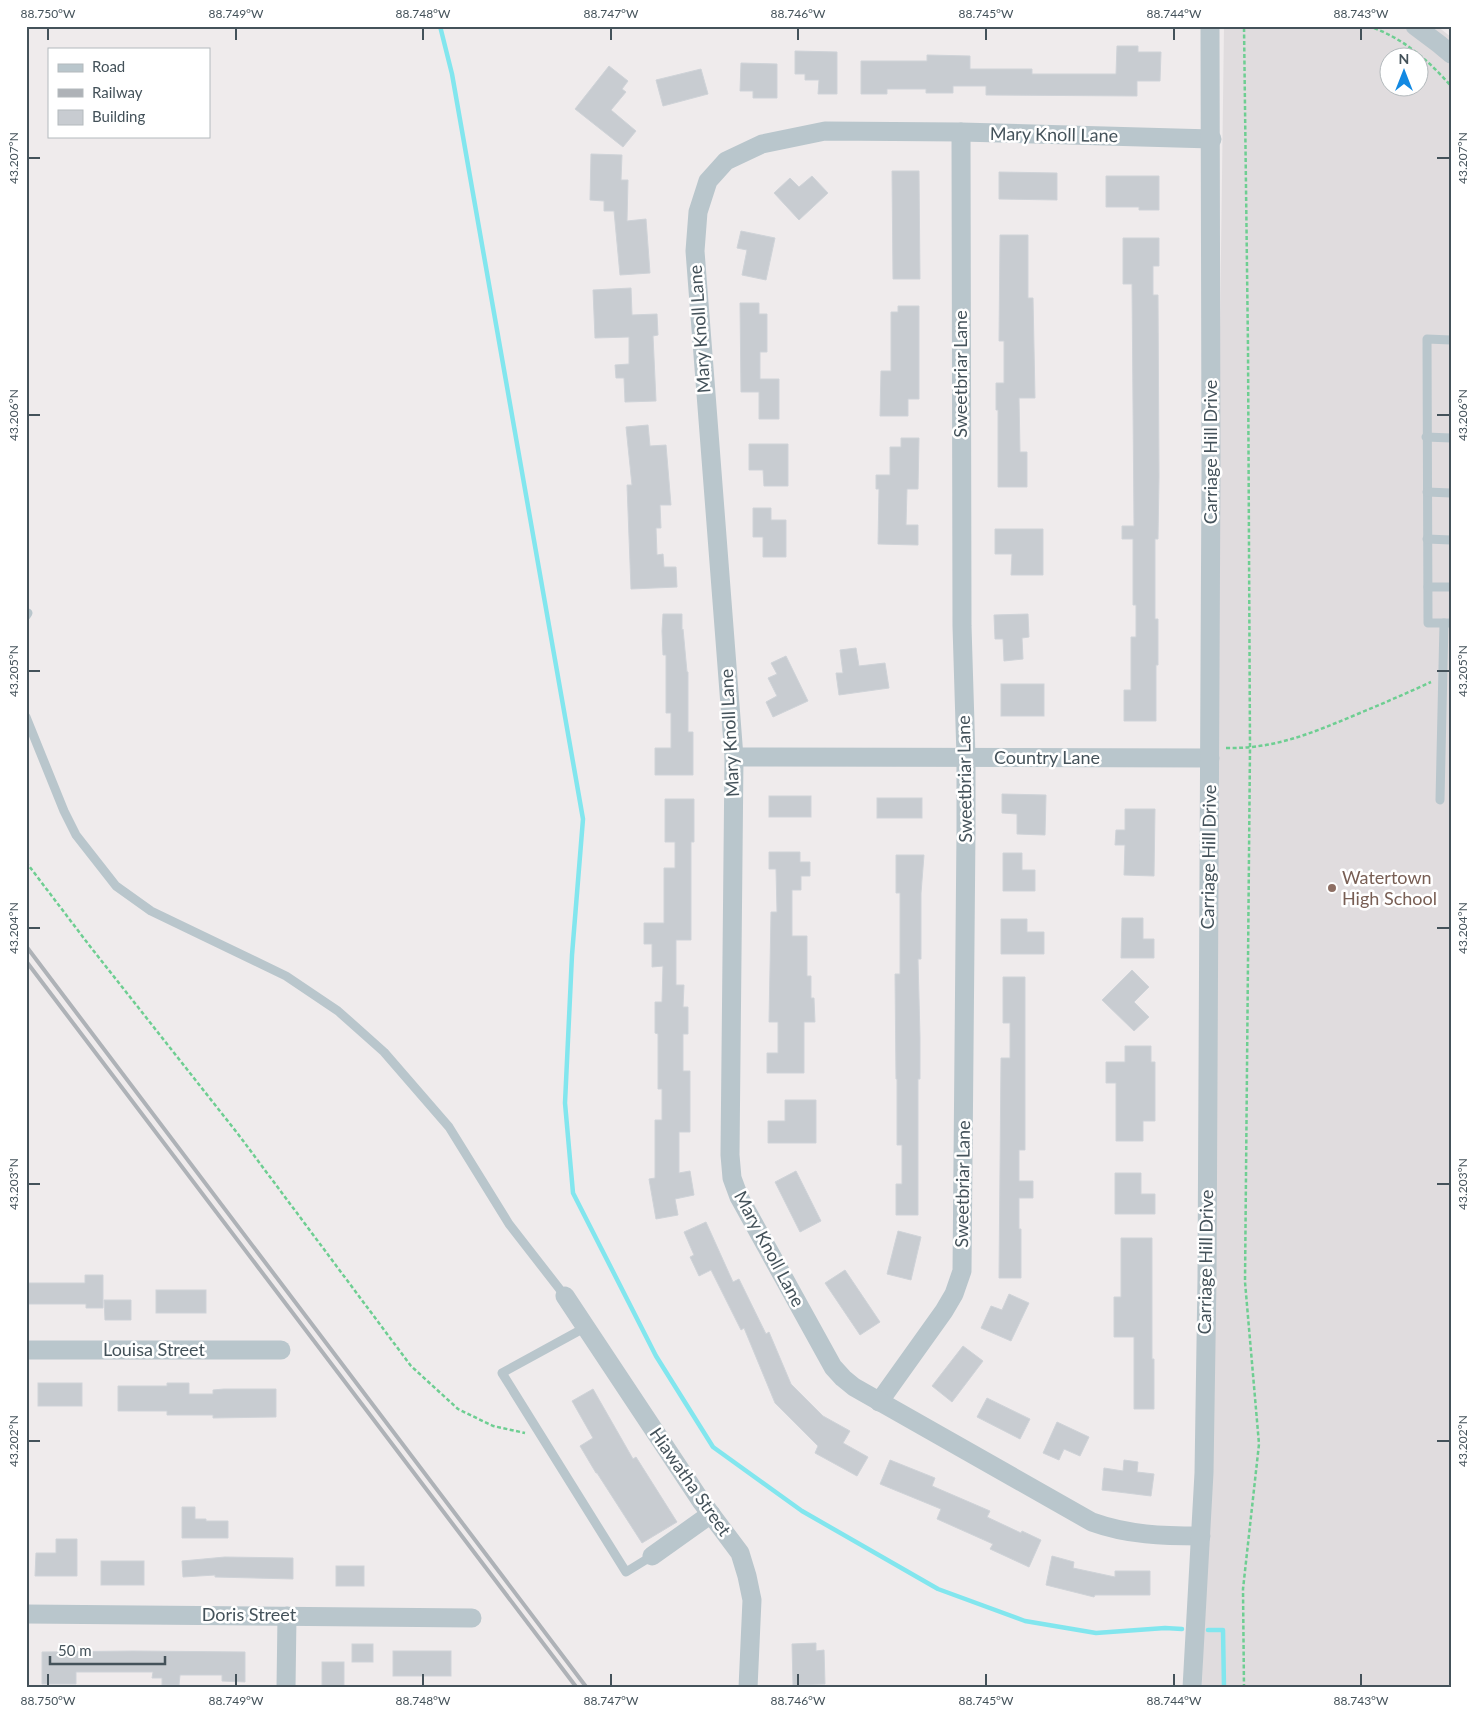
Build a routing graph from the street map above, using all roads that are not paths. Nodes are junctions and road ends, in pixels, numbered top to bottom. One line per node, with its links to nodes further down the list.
1 (1210, 26): 5 (street, Carriage Hill Drive)
2 (1414, 26): 3 (street)
3 (1451, 54)
4 (961, 132): 5 (street, Mary Knoll Lane); 18 (street, Mary Knoll Lane); 19 (street, Sweetbriar Lane)
5 (1212, 138): 17 (street, Carriage Hill Drive)
6 (1451, 340): 7 (lane)
7 (1426, 437): 8 (lane); 9 (lane)
8 (1451, 438)
9 (1427, 492): 10 (lane); 11 (lane)
10 (1451, 493)
11 (1427, 539): 12 (lane); 13 (lane)
12 (1451, 540)
13 (1428, 587): 14 (lane); 15 (lane)
14 (1451, 587)
15 (1447, 623): 20 (lane)
16 (26, 717): 21 (lane)
17 (1210, 753): 19 (street, Country Lane); 27 (street, Carriage Hill Drive)
18 (734, 757): 19 (street, Country Lane); 25 (street, Mary Knoll Lane)
19 (966, 757): 25 (street, Sweetbriar Lane)
20 (1440, 800)
21 (565, 1296): 22 (street, Hiawatha Street)
22 (586, 1327): 26 (street, Hiawatha Street); 28 (lane)
23 (26, 1350): 24 (street, Louisa Street)
24 (281, 1350)
25 (879, 1402): 27 (street, Mary Knoll Lane)
26 (711, 1514): 28 (street); 33 (street, Hiawatha Street)
27 (1201, 1536): 34 (street, Carriage Hill Drive)
28 (652, 1556)
29 (26, 1614): 30 (street, Doris Street)
30 (287, 1616): 31 (street, Doris Street); 32 (street)
31 (472, 1618)
32 (286, 1688)
33 (748, 1688)
34 (1192, 1688)

